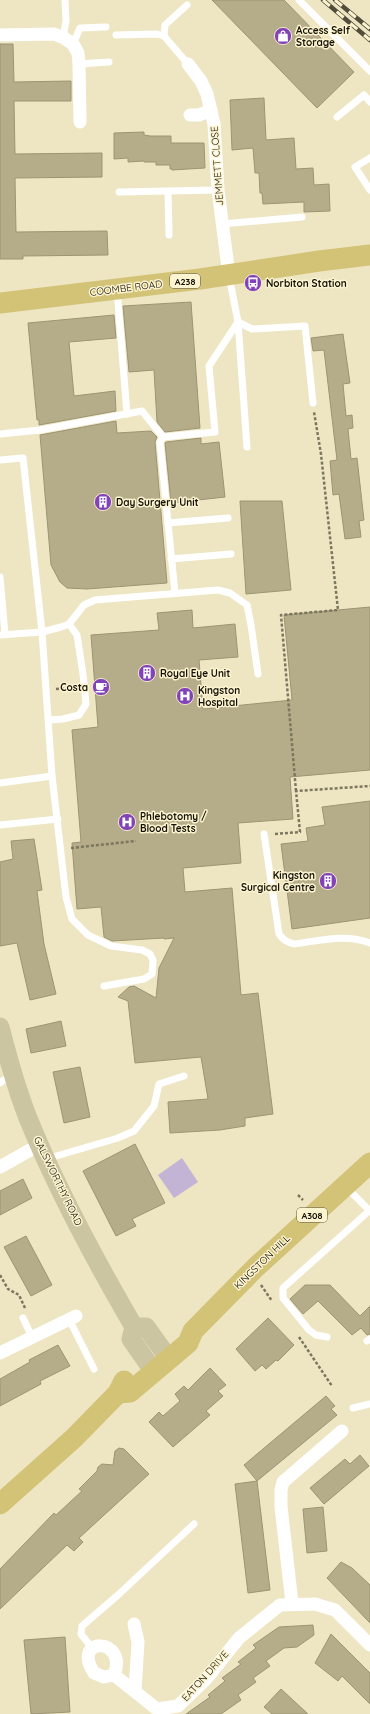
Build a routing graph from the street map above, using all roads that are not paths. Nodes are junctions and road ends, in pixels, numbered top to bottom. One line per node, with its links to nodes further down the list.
1 (65, 0): 8 (lane)
2 (299, 0): 12 (lane)
3 (187, 5): 7 (lane)
4 (106, 27): 8 (lane)
5 (0, 35): 8 (street)
6 (116, 35): 7 (lane)
7 (164, 36): 11 (lane)
8 (68, 40): 10 (street)
9 (108, 62): 10 (lane)
10 (79, 64): 17 (street)
11 (188, 64): 14 (street, JEMMETT CLOSE)
12 (370, 72)
13 (370, 102): 16 (lane)
14 (211, 110): 15 (street); 19 (street, JEMMETT CLOSE)
15 (190, 114)
16 (337, 117)
17 (80, 122)
18 (370, 158): 20 (lane)
19 (218, 190): 22 (lane); 24 (street, JEMMETT CLOSE)
20 (370, 190)
21 (119, 192): 22 (lane)
22 (168, 192): 25 (lane)
23 (302, 217): 24 (lane)
24 (222, 224): 27 (street, JEMMETT CLOSE)
25 (169, 235)
26 (370, 255): 27 (main road, COOMBE ROAD / A238)
27 (229, 275): 28 (main road, COOMBE ROAD / A238); 30 (lane)
28 (117, 290): 29 (main road, COOMBE ROAD / A238); 32 (lane)
29 (0, 303)
30 (238, 322): 31 (lane); 34 (lane); 35 (lane)
31 (313, 403)
32 (127, 414): 33 (lane); 34 (lane)
33 (0, 434)
34 (163, 436): 38 (lane)
35 (247, 447)
36 (0, 460): 44 (lane)
37 (228, 518): 38 (lane)
38 (168, 523): 40 (lane)
39 (232, 554): 40 (lane)
40 (172, 559): 42 (lane)
41 (0, 577): 45 (lane)
42 (175, 593): 43 (lane); 46 (lane)
43 (69, 624): 44 (lane); 47 (lane)
44 (42, 632): 45 (lane); 47 (lane)
45 (3, 634)
46 (258, 674)
47 (49, 720): 48 (lane)
48 (52, 776): 49 (lane); 50 (lane)
49 (0, 783)
50 (58, 819): 51 (lane); 54 (lane)
51 (0, 825)
52 (264, 834): 53 (lane)
53 (370, 943)
54 (104, 986)
55 (0, 1027): 57 (street, GALSWORTHY ROAD)
56 (184, 1076): 58 (lane)
57 (6, 1078): 58 (street, GALSWORTHY ROAD)
58 (43, 1152): 60 (street); 68 (street, GALSWORTHY ROAD)
59 (370, 1163): 61 (main road, KINGSTON HILL / A308)
60 (0, 1167)
61 (344, 1186): 62 (lane); 68 (main road, KINGSTON HILL / A308)
62 (370, 1211): 66 (lane)
63 (72, 1317): 65 (street); 69 (lane)
64 (23, 1318): 65 (lane)
65 (32, 1337): 67 (street)
66 (327, 1338)
67 (0, 1353)
68 (158, 1360): 73 (main road, KINGSTON HILL / A308)
69 (94, 1369)
70 (370, 1404): 71 (lane)
71 (353, 1408)
72 (342, 1431): 75 (street)
73 (0, 1504)
74 (194, 1524): 78 (lane)
75 (292, 1603): 77 (street, EATON DRIVE); 80 (street, EATON DRIVE)
76 (134, 1624): 80 (street)
77 (370, 1645)
78 (92, 1648): 79 (street); 79 (street)
79 (114, 1675): 80 (street, EATON DRIVE)
80 (135, 1691)

